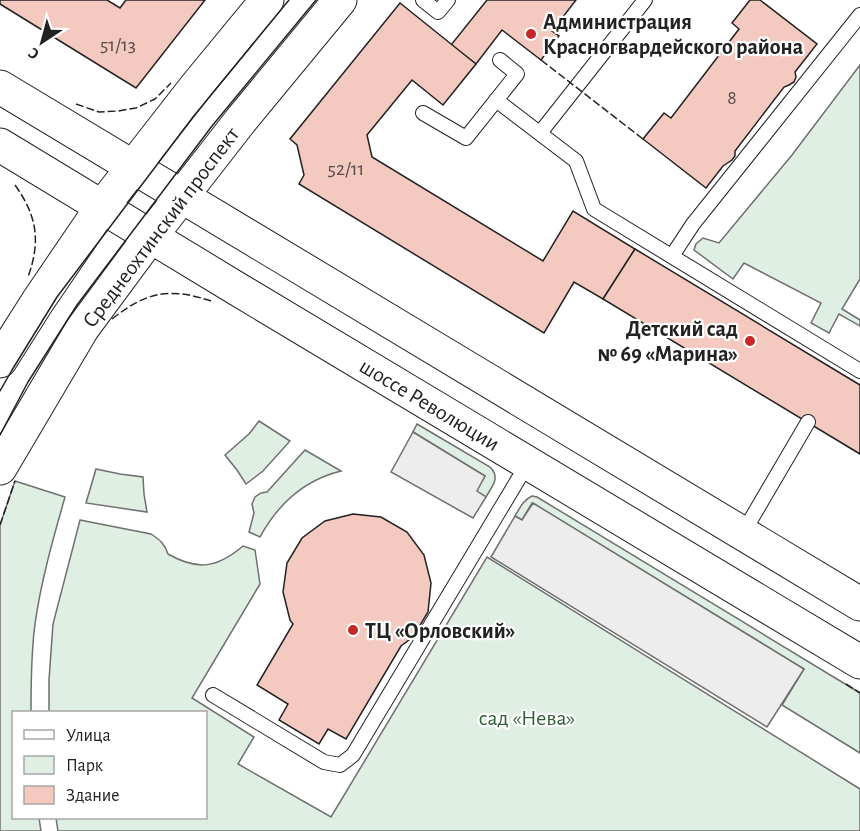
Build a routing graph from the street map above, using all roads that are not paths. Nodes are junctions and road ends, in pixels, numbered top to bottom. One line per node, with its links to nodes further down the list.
1 (267, 0): 13 (main road)
2 (340, 0): 14 (main road, Среднеохтинский проспект)
3 (423, 0): 4 (lane)
4 (448, 0)
5 (645, 0): 11 (lane)
6 (860, 15): 17 (lane)
7 (500, 60): 9 (lane)
8 (0, 87): 13 (main road)
9 (496, 100): 10 (lane); 11 (lane)
10 (423, 113)
11 (540, 133): 17 (lane)
12 (0, 145): 15 (main road, шоссе Революции)
13 (133, 166): 14 (main road); 15 (main road)
14 (181, 196): 16 (main road, Среднеохтинский проспект); 23 (main road)
15 (102, 207): 16 (main road, шоссе Революции); 18 (main road)
16 (150, 237): 21 (main road, шоссе Революции); 22 (main road, Среднеохтинский проспект)
17 (672, 256): 19 (lane)
18 (0, 361)
19 (860, 371)
20 (808, 423): 23 (lane)
21 (528, 463): 25 (main road, шоссе Революции); 26 (lane)
22 (0, 468)
23 (743, 533): 24 (main road)
24 (860, 604)
25 (860, 662)
26 (213, 695)

